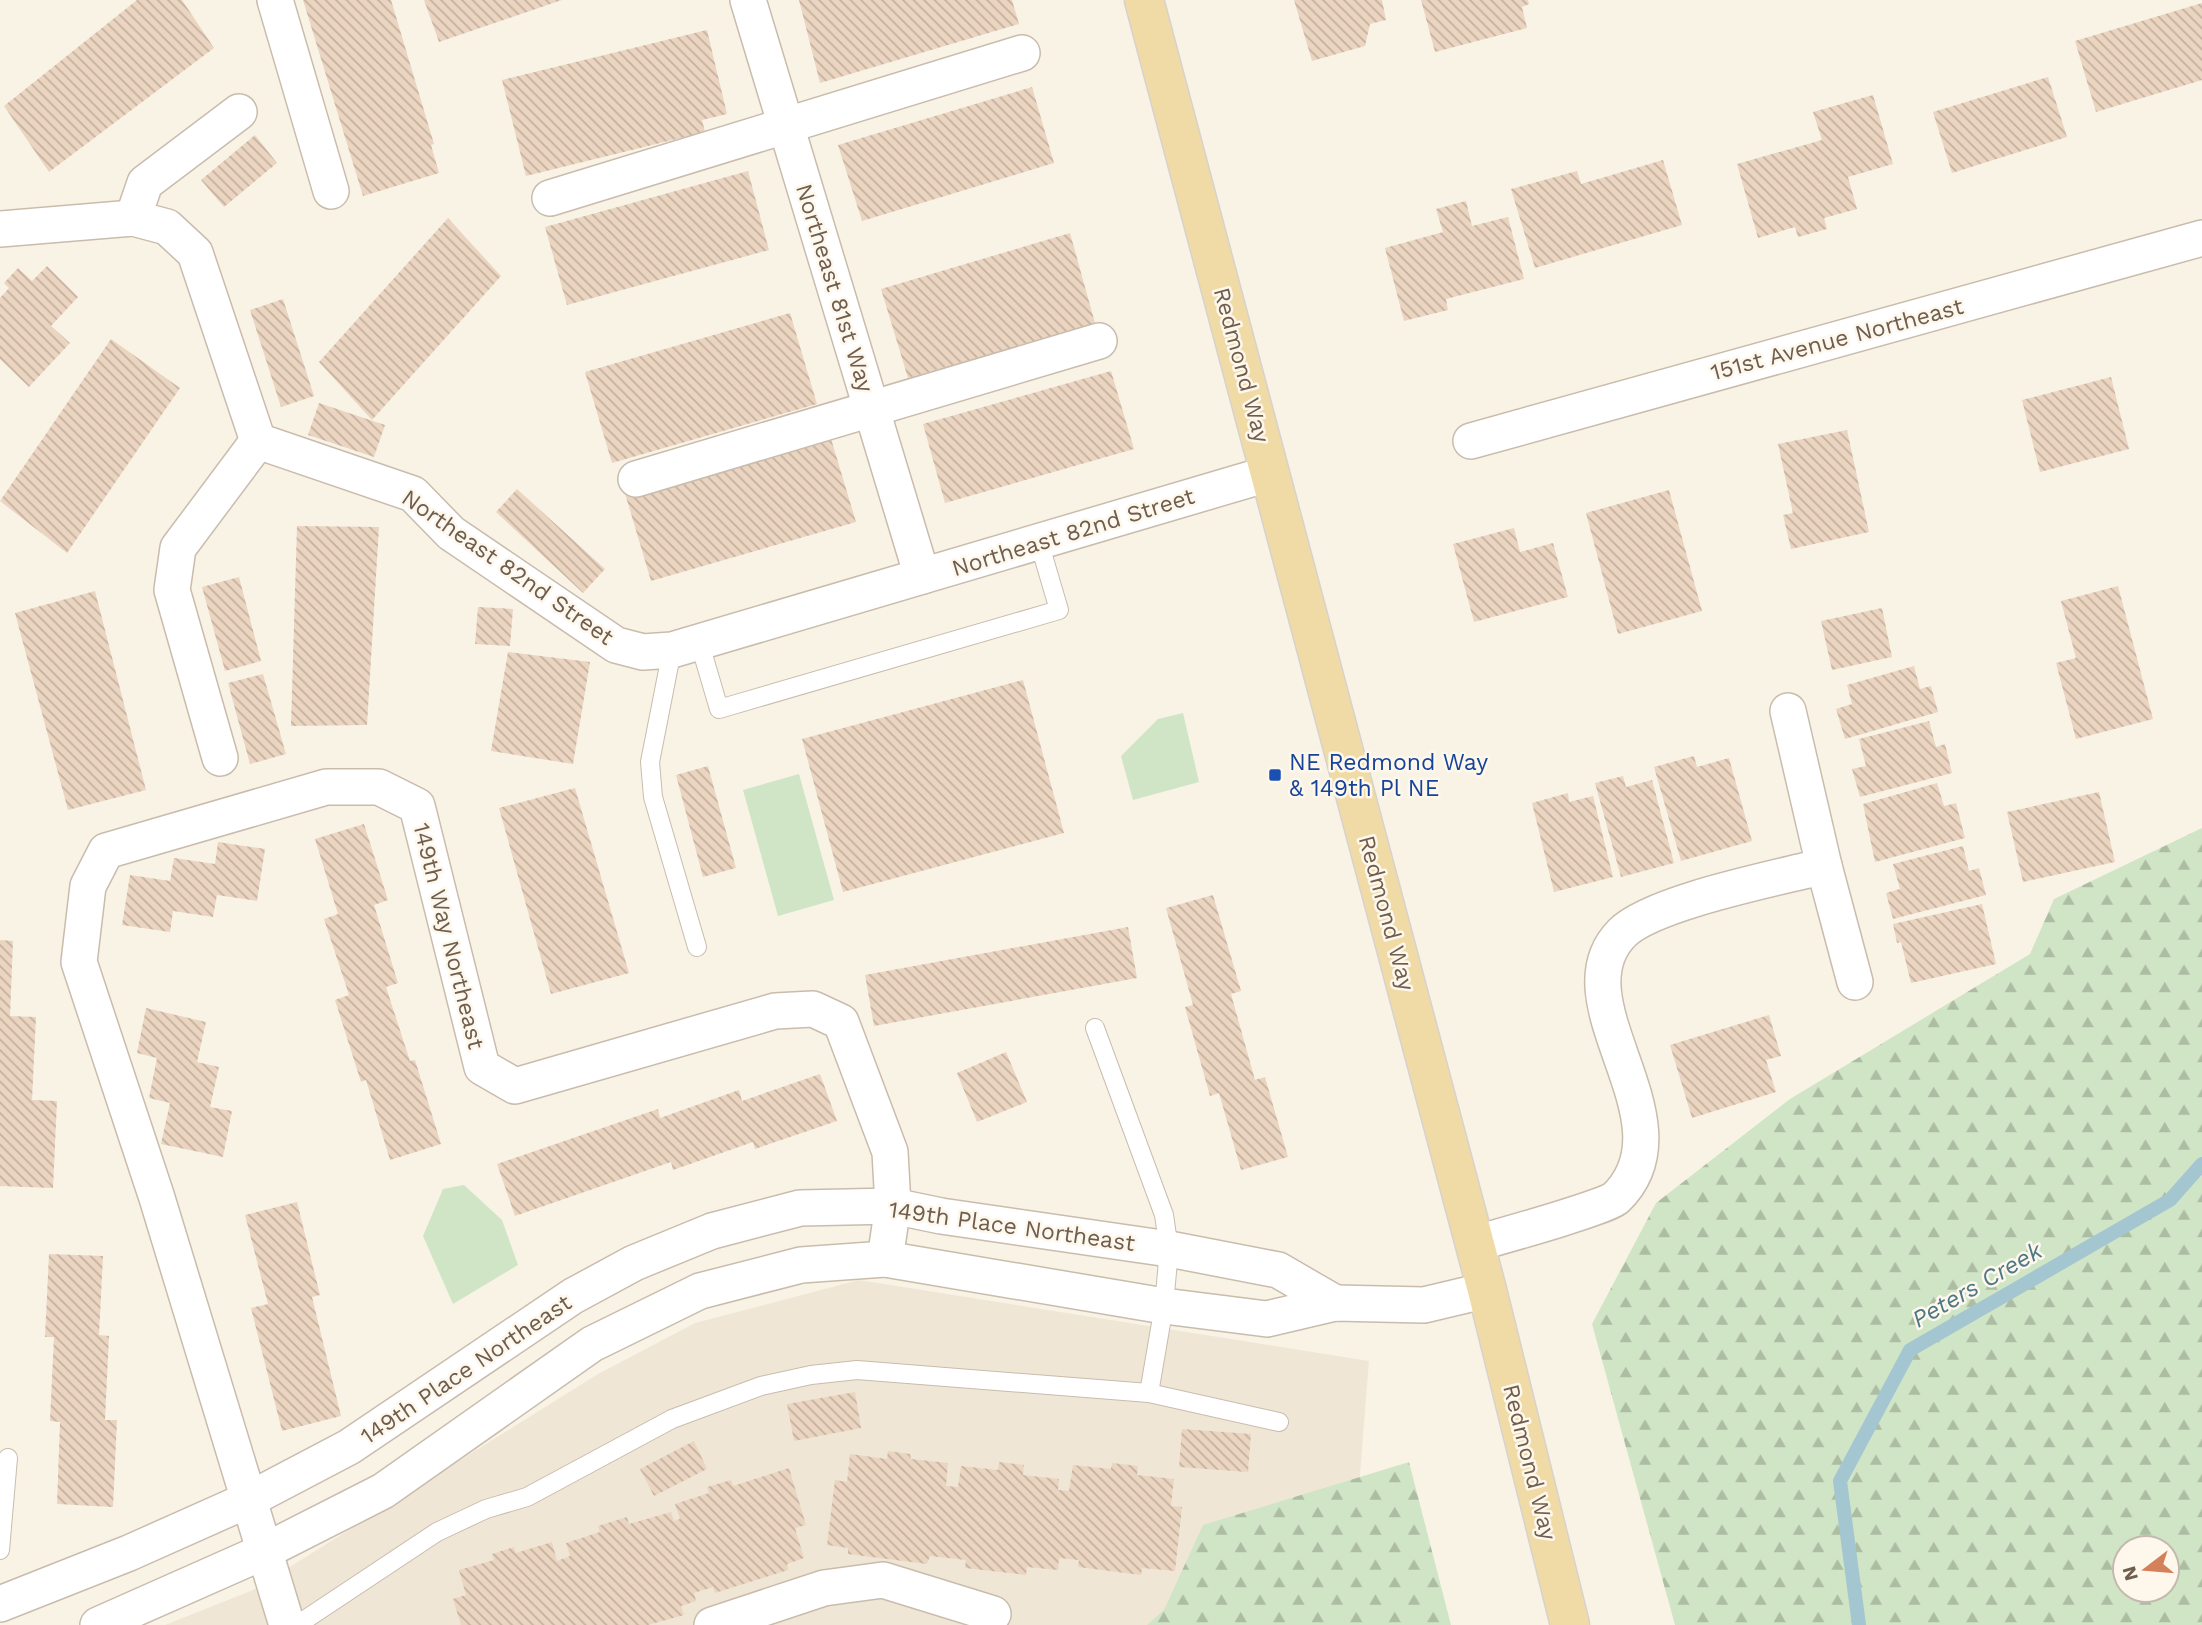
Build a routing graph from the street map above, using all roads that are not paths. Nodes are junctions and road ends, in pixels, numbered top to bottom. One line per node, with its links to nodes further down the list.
1 (275, 0): 7 (street)
2 (748, 0): 6 (street, Northeast 81st Way)
3 (1144, 0): 16 (main road, Redmond Way)
4 (1022, 53): 6 (street)
5 (239, 112): 9 (street)
6 (785, 124): 8 (street); 13 (street, Northeast 81st Way)
7 (331, 191)
8 (550, 198)
9 (134, 218): 10 (street); 14 (street)
10 (0, 229)
11 (2202, 238): 15 (street, 151st Avenue Northeast)
12 (1098, 341): 13 (street)
13 (871, 409): 17 (street); 19 (street, Northeast 81st Way)
14 (258, 441): 20 (street, Northeast 82nd Street); 22 (street)
15 (1471, 441)
16 (1271, 473): 18 (street, Northeast 82nd Street); 28 (main road, Redmond Way)
17 (636, 479)
18 (1039, 542): 19 (street, Northeast 82nd Street); 20 (lane)
19 (922, 576): 20 (street, Northeast 82nd Street)
20 (685, 646): 24 (lane)
21 (1788, 711): 23 (street)
22 (220, 758)
23 (1824, 866): 25 (street); 28 (street)
24 (697, 947)
25 (1855, 982)
26 (1095, 1028): 29 (lane)
27 (893, 1206): 29 (street, 149th Place Northeast); 30 (street, 149th Way Northeast); 37 (street, 149th Place Northeast); 37 (street, 149th Way Northeast)
28 (1474, 1244): 31 (main road, Redmond Way)
29 (1169, 1249): 32 (street, 149th Place Northeast); 33 (lane)
30 (885, 1259): 33 (street, 149th Place Northeast); 39 (street, 149th Place Northeast)
31 (1487, 1290): 32 (street, 149th Place Northeast); 46 (main road, Redmond Way)
32 (1335, 1303): 33 (street, 149th Place Northeast)
33 (1164, 1306): 34 (lane)
34 (1149, 1393): 35 (lane); 44 (lane)
35 (1279, 1422)
36 (8, 1458): 38 (lane)
37 (250, 1499): 39 (street); 40 (street, 149th Place Northeast)
38 (0, 1550)
39 (265, 1551): 42 (street, 149th Place Northeast); 43 (street)
40 (0, 1604)
41 (993, 1614): 45 (street)
42 (98, 1625)
43 (286, 1625)
44 (297, 1625)
45 (712, 1625)
46 (1570, 1625)

